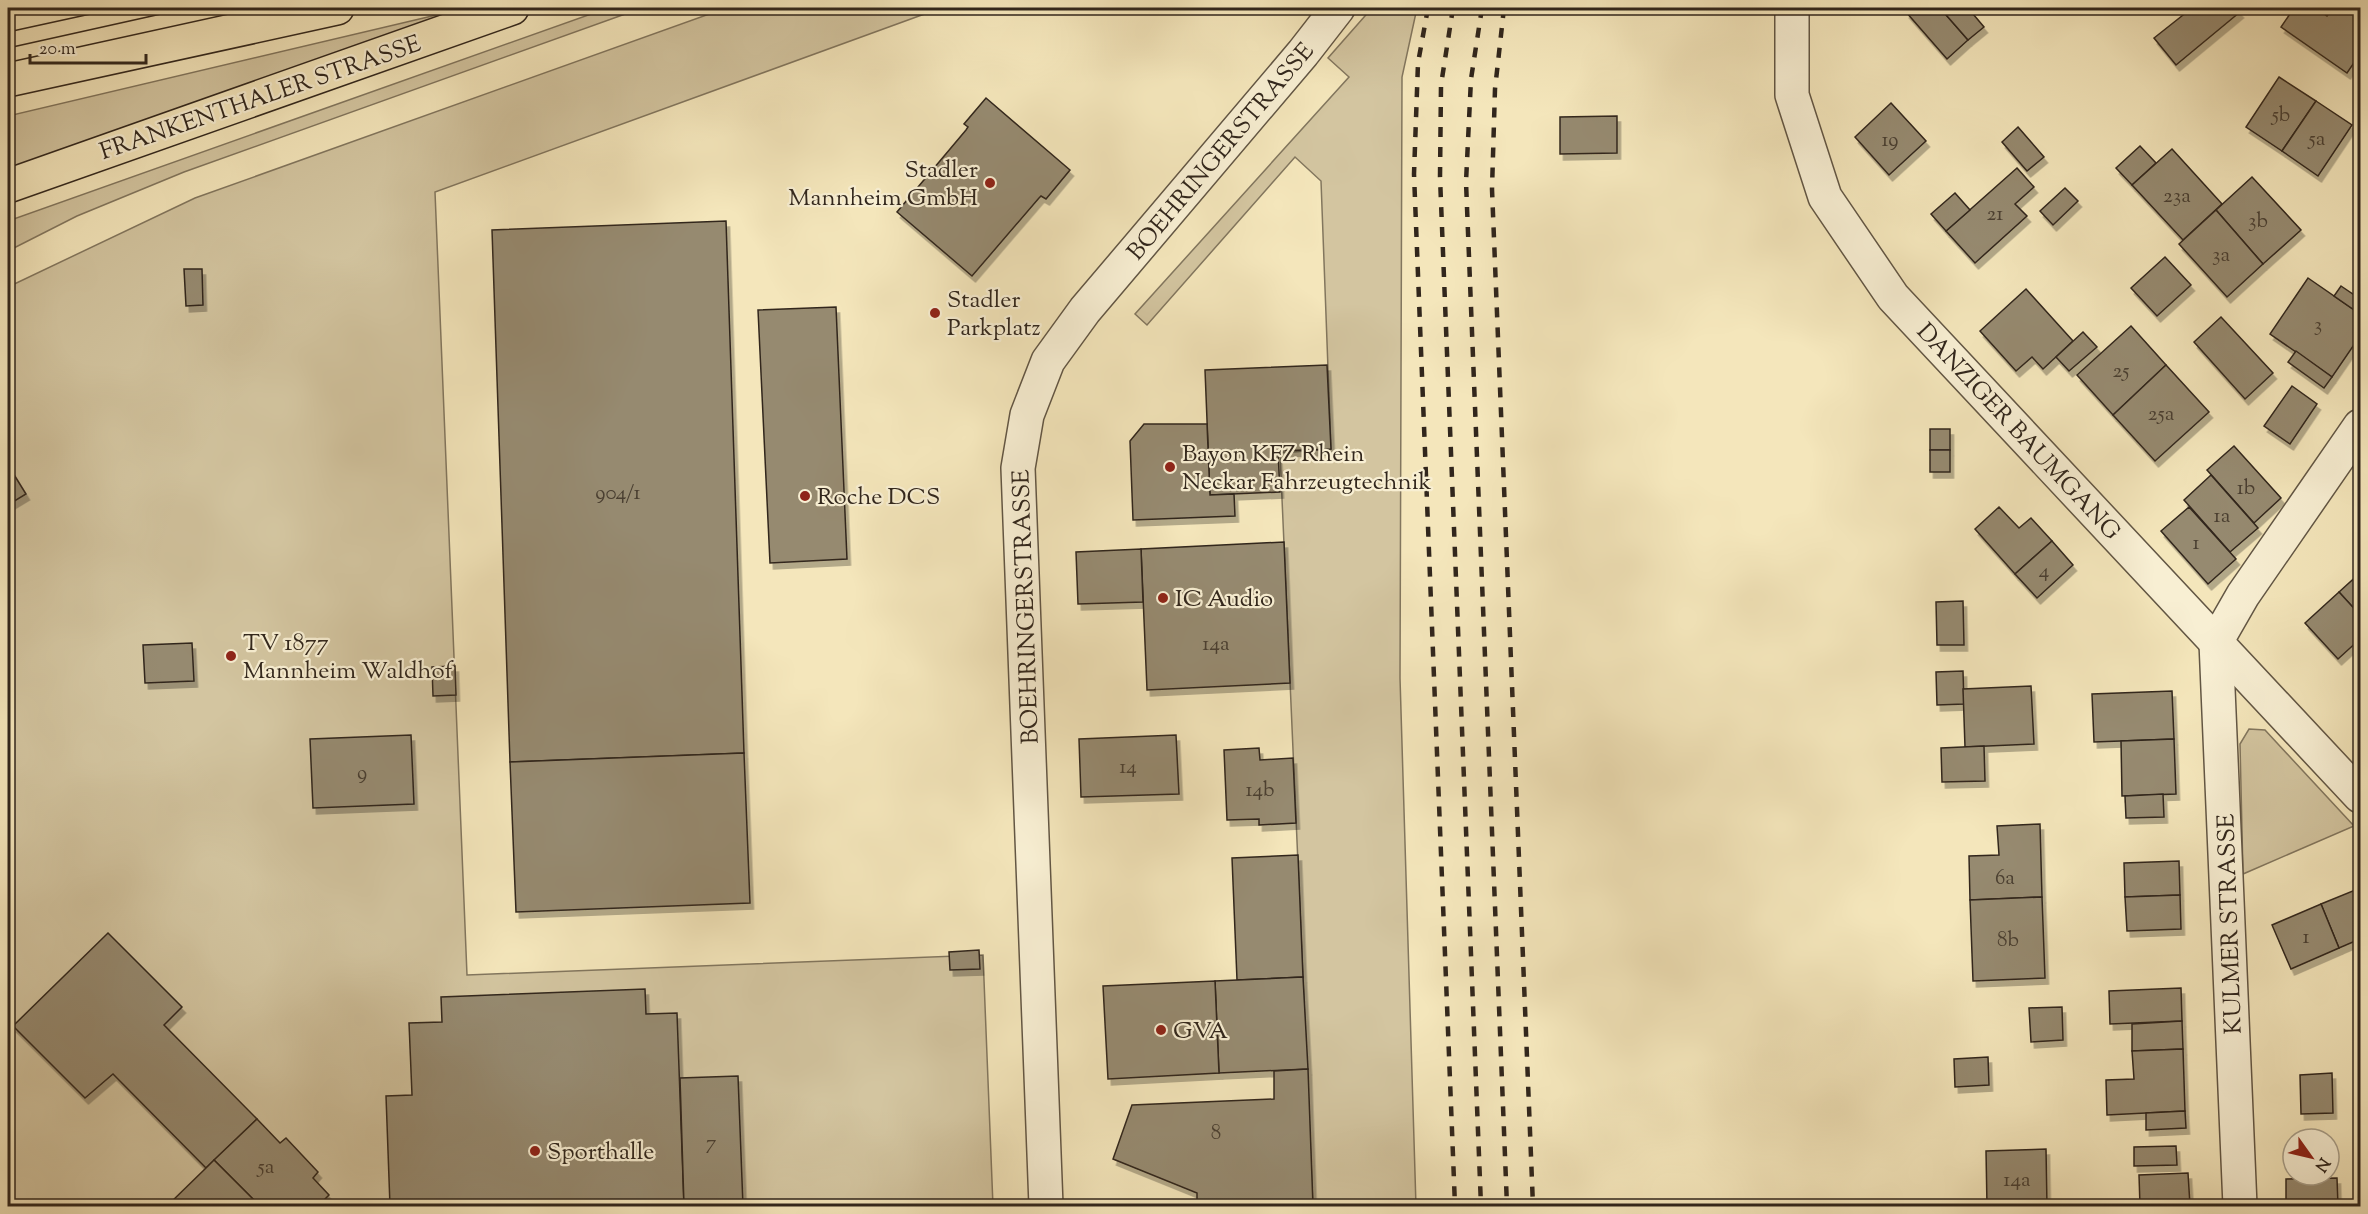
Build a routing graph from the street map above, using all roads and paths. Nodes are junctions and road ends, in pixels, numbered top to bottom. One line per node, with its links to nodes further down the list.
1 (337, 8): 5 (main road)
2 (512, 8): 6 (main road, FRANKENTHALER STRASSE)
3 (1338, 8): 12 (street, BOEHRINGERSTRASSE)
4 (1792, 8): 10 (street, DANZIGER BAUMGANG)
5 (8, 80)
6 (86, 159): 7 (main road, FRANKENTHALER STRASSE); 8 (main road)
7 (8, 186)
8 (8, 207)
9 (2361, 426): 10 (street)
10 (2216, 642): 11 (street, DANZIGER BAUMGANG); 13 (street, KULMER STRASSE)
11 (2361, 796)
12 (1046, 1206)
13 (2240, 1206)

